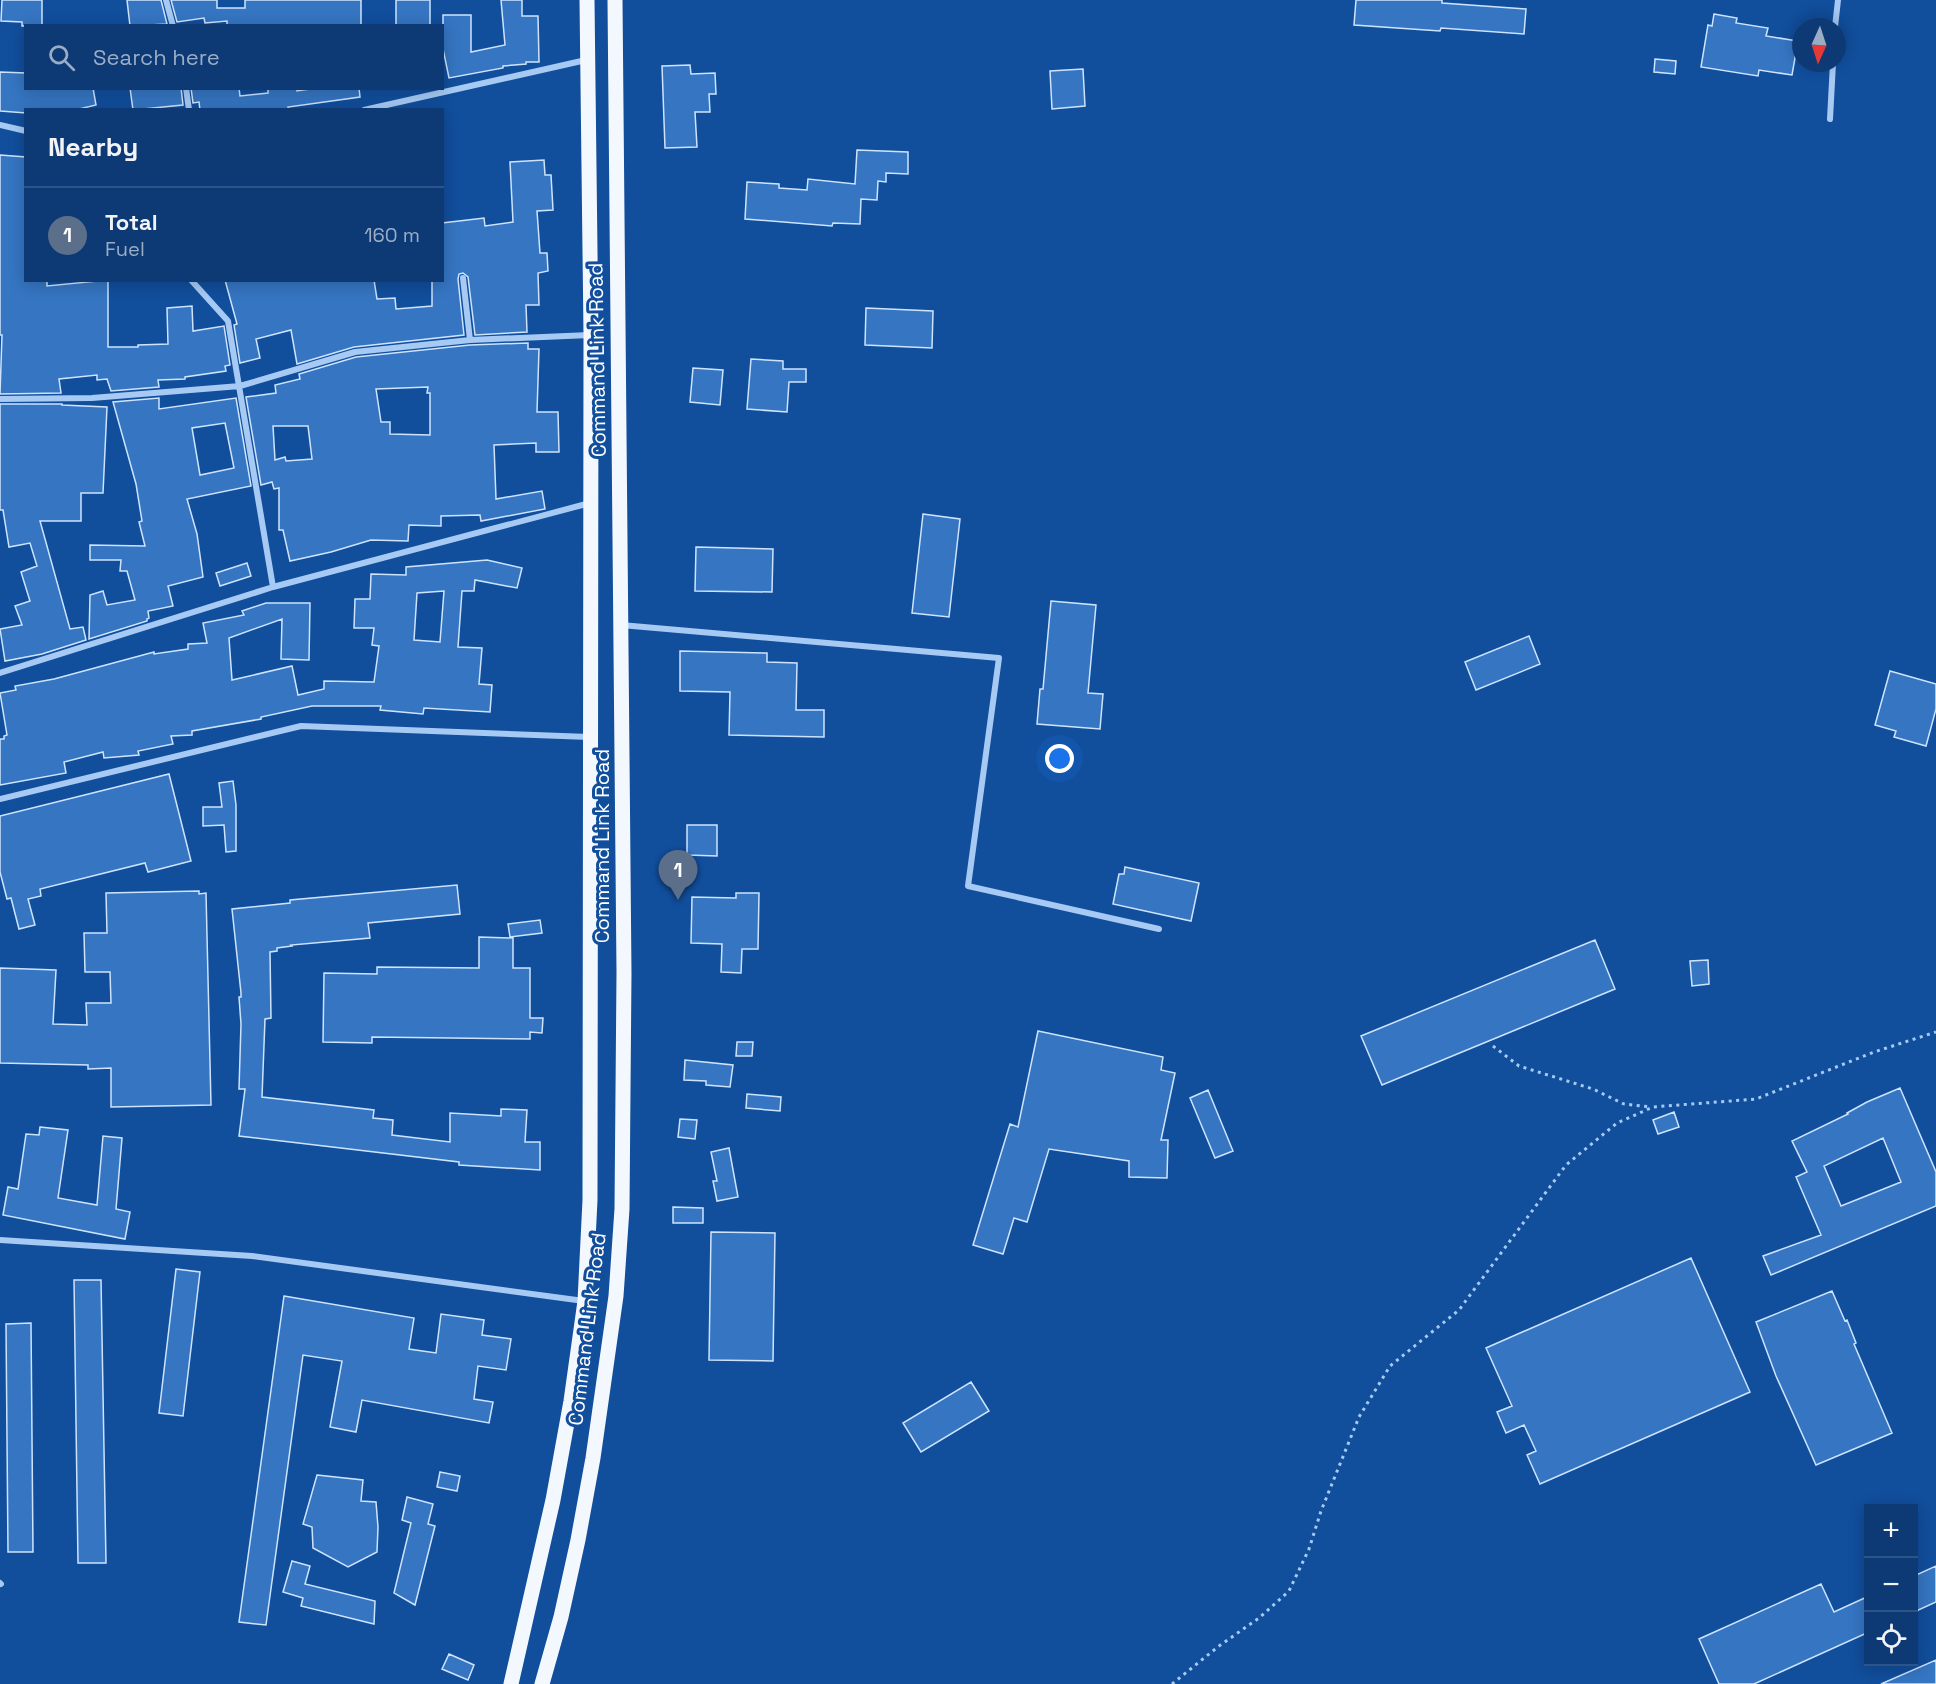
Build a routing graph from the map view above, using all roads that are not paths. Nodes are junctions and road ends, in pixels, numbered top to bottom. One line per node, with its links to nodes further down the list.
1 (166, 0): 6 (street)
2 (587, 0): 7 (main road, Command Link Road)
3 (615, 0): 23 (main road, Command Link Road)
4 (1838, 0): 5 (street)
5 (1836, 18)
6 (172, 24)
7 (586, 60): 11 (street); 17 (main road, Command Link Road)
8 (1833, 72): 12 (street)
9 (186, 90): 10 (street)
10 (189, 108)
11 (373, 108)
12 (1830, 119)
13 (0, 125): 14 (street)
14 (24, 130)
15 (463, 278): 18 (street)
16 (193, 282): 19 (street)
17 (591, 335): 18 (street); 21 (main road, Command Link Road)
18 (470, 340): 19 (street)
19 (240, 386): 20 (street); 22 (street)
20 (0, 399)
21 (591, 502): 22 (street); 25 (main road, Command Link Road)
22 (273, 587): 24 (street)
23 (621, 625): 27 (street); 31 (main road, Command Link Road)
24 (0, 673)
25 (590, 737): 26 (street); 29 (main road, Command Link Road)
26 (0, 799)
27 (1159, 929)
28 (0, 1240): 29 (street)
29 (585, 1301): 30 (main road, Command Link Road)
30 (511, 1684)
31 (542, 1684)

